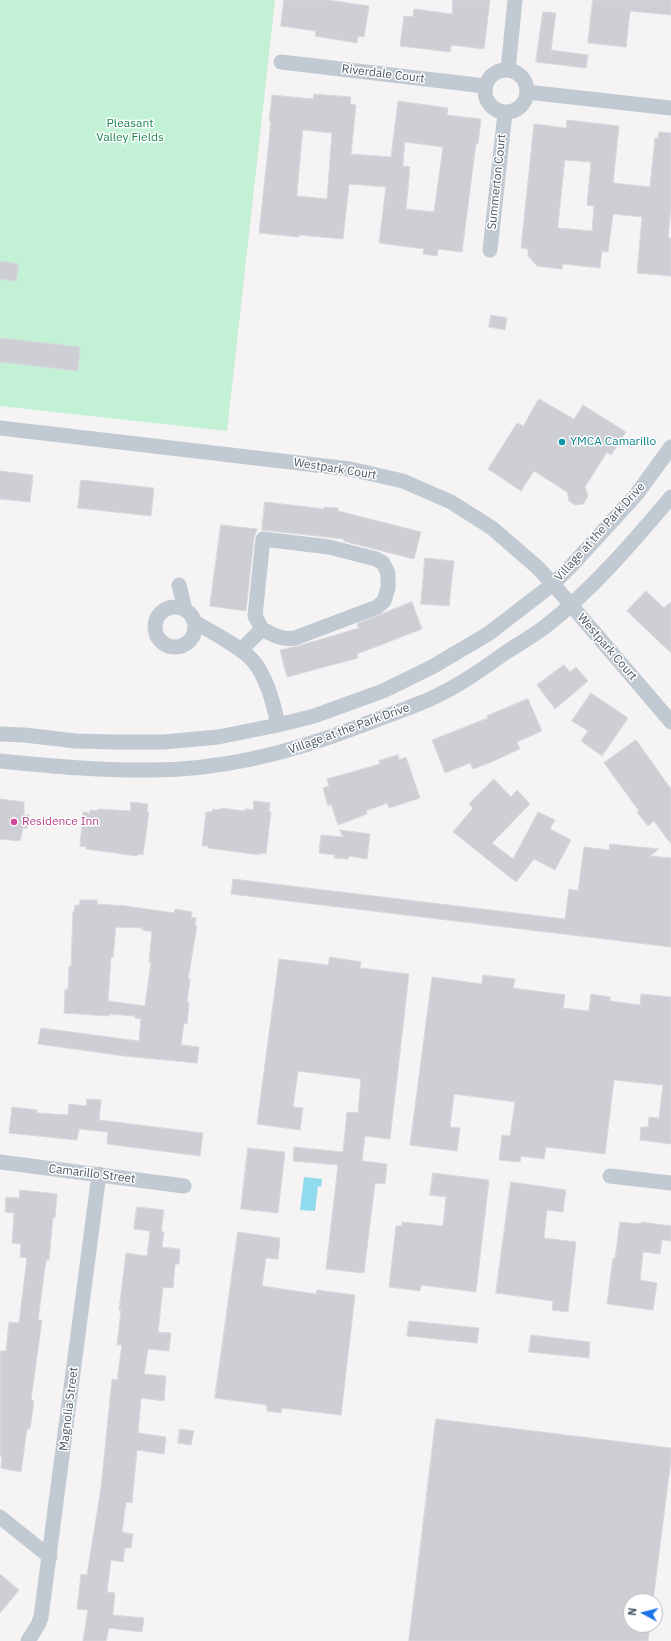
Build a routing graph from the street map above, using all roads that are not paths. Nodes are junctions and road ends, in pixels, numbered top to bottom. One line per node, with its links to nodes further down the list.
1 (515, 0): 3 (street)
2 (281, 62): 4 (street, Riverdale Court)
3 (508, 70): 4 (street); 5 (street)
4 (485, 86): 7 (street)
5 (527, 92): 6 (street); 7 (street)
6 (671, 108)
7 (505, 113): 8 (street, Summerton Court)
8 (490, 250)
9 (0, 428): 12 (street, Westpark Court)
10 (671, 447): 12 (street, Village at the Park Drive)
11 (671, 497): 13 (street, Village at the Park Drive)
12 (553, 584): 13 (street, Westpark Court); 22 (street, Village at the Park Drive)
13 (570, 605): 21 (street, Westpark Court); 24 (street, Village at the Park Drive)
14 (170, 607): 15 (street); 15 (street); 19 (street)
15 (185, 609): 16 (street)
16 (195, 622): 18 (street); 19 (street)
17 (262, 629): 17 (street); 20 (street)
18 (216, 635): 19 (street); 20 (street)
19 (192, 637)
20 (241, 650): 22 (street)
21 (671, 722)
22 (278, 725): 23 (street, Village at the Park Drive)
23 (0, 734)
24 (0, 760)
25 (0, 1162): 26 (street, Camarillo Street)
26 (99, 1174): 29 (street, Camarillo Street); 31 (street, Magnolia Street)
27 (610, 1176): 28 (street)
28 (671, 1183)
29 (184, 1186)
30 (0, 1517): 31 (street)
31 (50, 1558): 32 (street, Magnolia Street)
32 (28, 1641)

